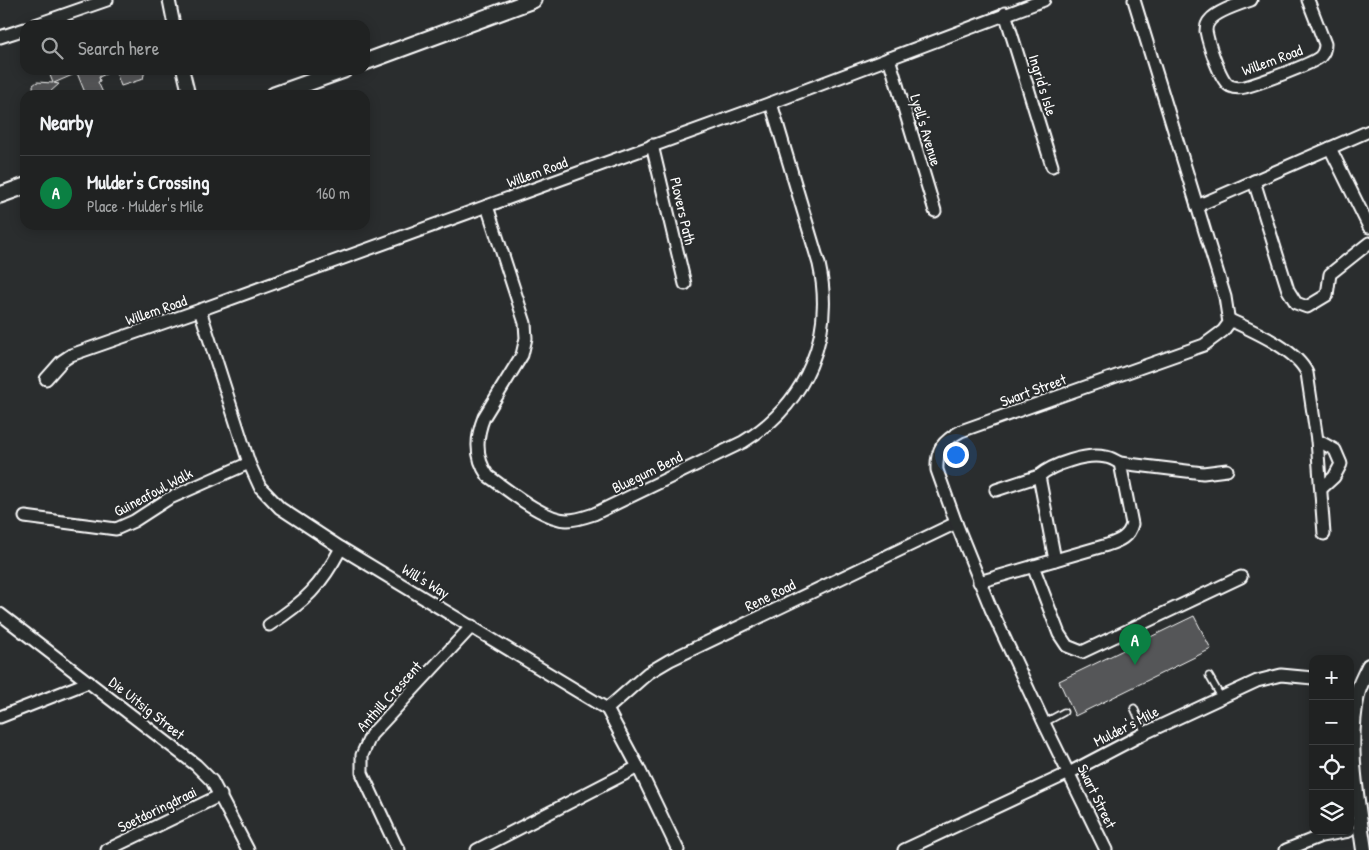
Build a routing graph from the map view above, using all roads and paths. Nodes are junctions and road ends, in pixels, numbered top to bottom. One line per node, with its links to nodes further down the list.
1 (107, 0): 9 (street)
2 (169, 0): 10 (street)
3 (534, 0): 14 (main road)
4 (1044, 0): 8 (street, Willem Road)
5 (1134, 0): 28 (street)
6 (1250, 0): 7 (street, Willem Road)
7 (1308, 0)
8 (1005, 13): 13 (street, Willem Road); 23 (street, Ingrid's Isle)
9 (49, 20)
10 (173, 20)
11 (20, 31): 12 (street)
12 (0, 37)
13 (888, 58): 19 (street, Willem Road); 29 (street, Lyell's Avenue)
14 (370, 60)
15 (184, 75): 17 (street)
16 (330, 75): 18 (main road)
17 (188, 90)
18 (288, 90)
19 (771, 103): 21 (street, Willem Road); 27 (street, Bluegum Bend)
20 (1369, 131): 22 (street)
21 (652, 145): 27 (street, Willem Road); 32 (street, Plovers Path)
22 (1330, 148): 24 (street); 30 (street)
23 (1052, 166)
24 (1254, 181): 28 (street); 31 (street)
25 (20, 188): 26 (main road)
26 (0, 195)
27 (487, 206): 33 (street, Willem Road)
28 (1197, 206): 34 (street)
29 (935, 211)
30 (1368, 224)
31 (1369, 243)
32 (685, 284)
33 (200, 310): 35 (street, Willem Road); 37 (street, Will's Way)
34 (1230, 320): 36 (street); 44 (street, Swart Street)
35 (46, 379)
36 (1318, 440): 41 (street); 41 (street)
37 (249, 463): 43 (street, Guineafowl Walk); 46 (street, Will's Way)
38 (1120, 463): 39 (street); 40 (street); 47 (street)
39 (1227, 470)
40 (1039, 476): 42 (street); 47 (street)
41 (1322, 488): 45 (street)
42 (996, 490)
43 (25, 517)
44 (956, 523): 50 (street, Swart Street); 62 (street, Rene Road)
45 (1324, 534)
46 (341, 548): 52 (street); 53 (street, Will's Way)
47 (1055, 560): 48 (street)
48 (1033, 566): 49 (street); 50 (street)
49 (1240, 578)
50 (979, 582): 65 (street, Swart Street)
51 (0, 614): 57 (street, Die Uitsig Street)
52 (269, 625)
53 (472, 626): 62 (street, Will's Way); 75 (street, Anthill Crescent)
54 (1369, 666): 58 (street)
55 (1209, 676): 59 (lane)
56 (1309, 678): 59 (street, Mulder's Mile)
57 (89, 682): 64 (street); 70 (street, Die Uitsig Street)
58 (1354, 692)
59 (1221, 697): 66 (street, Mulder's Mile)
60 (1354, 700): 69 (street)
61 (1134, 708): 66 (lane)
62 (607, 710): 67 (street, Will's Way)
63 (1064, 712): 65 (lane)
64 (0, 717)
65 (1044, 723): 68 (street, Swart Street)
66 (1145, 733): 68 (street, Mulder's Mile)
67 (638, 767): 76 (street); 77 (street, Will's Way)
68 (1069, 773): 78 (street, Mulder's Mile); 79 (street, Swart Street)
69 (1353, 790)
70 (221, 795): 73 (street, Soetdoringdraai); 74 (street, Die Uitsig Street)
71 (1354, 832): 81 (street)
72 (1326, 835): 80 (street)
73 (107, 850)
74 (248, 850)
75 (399, 850)
76 (477, 850)
77 (678, 850)
78 (904, 850)
79 (1106, 850)
80 (1286, 850)
81 (1364, 850)

